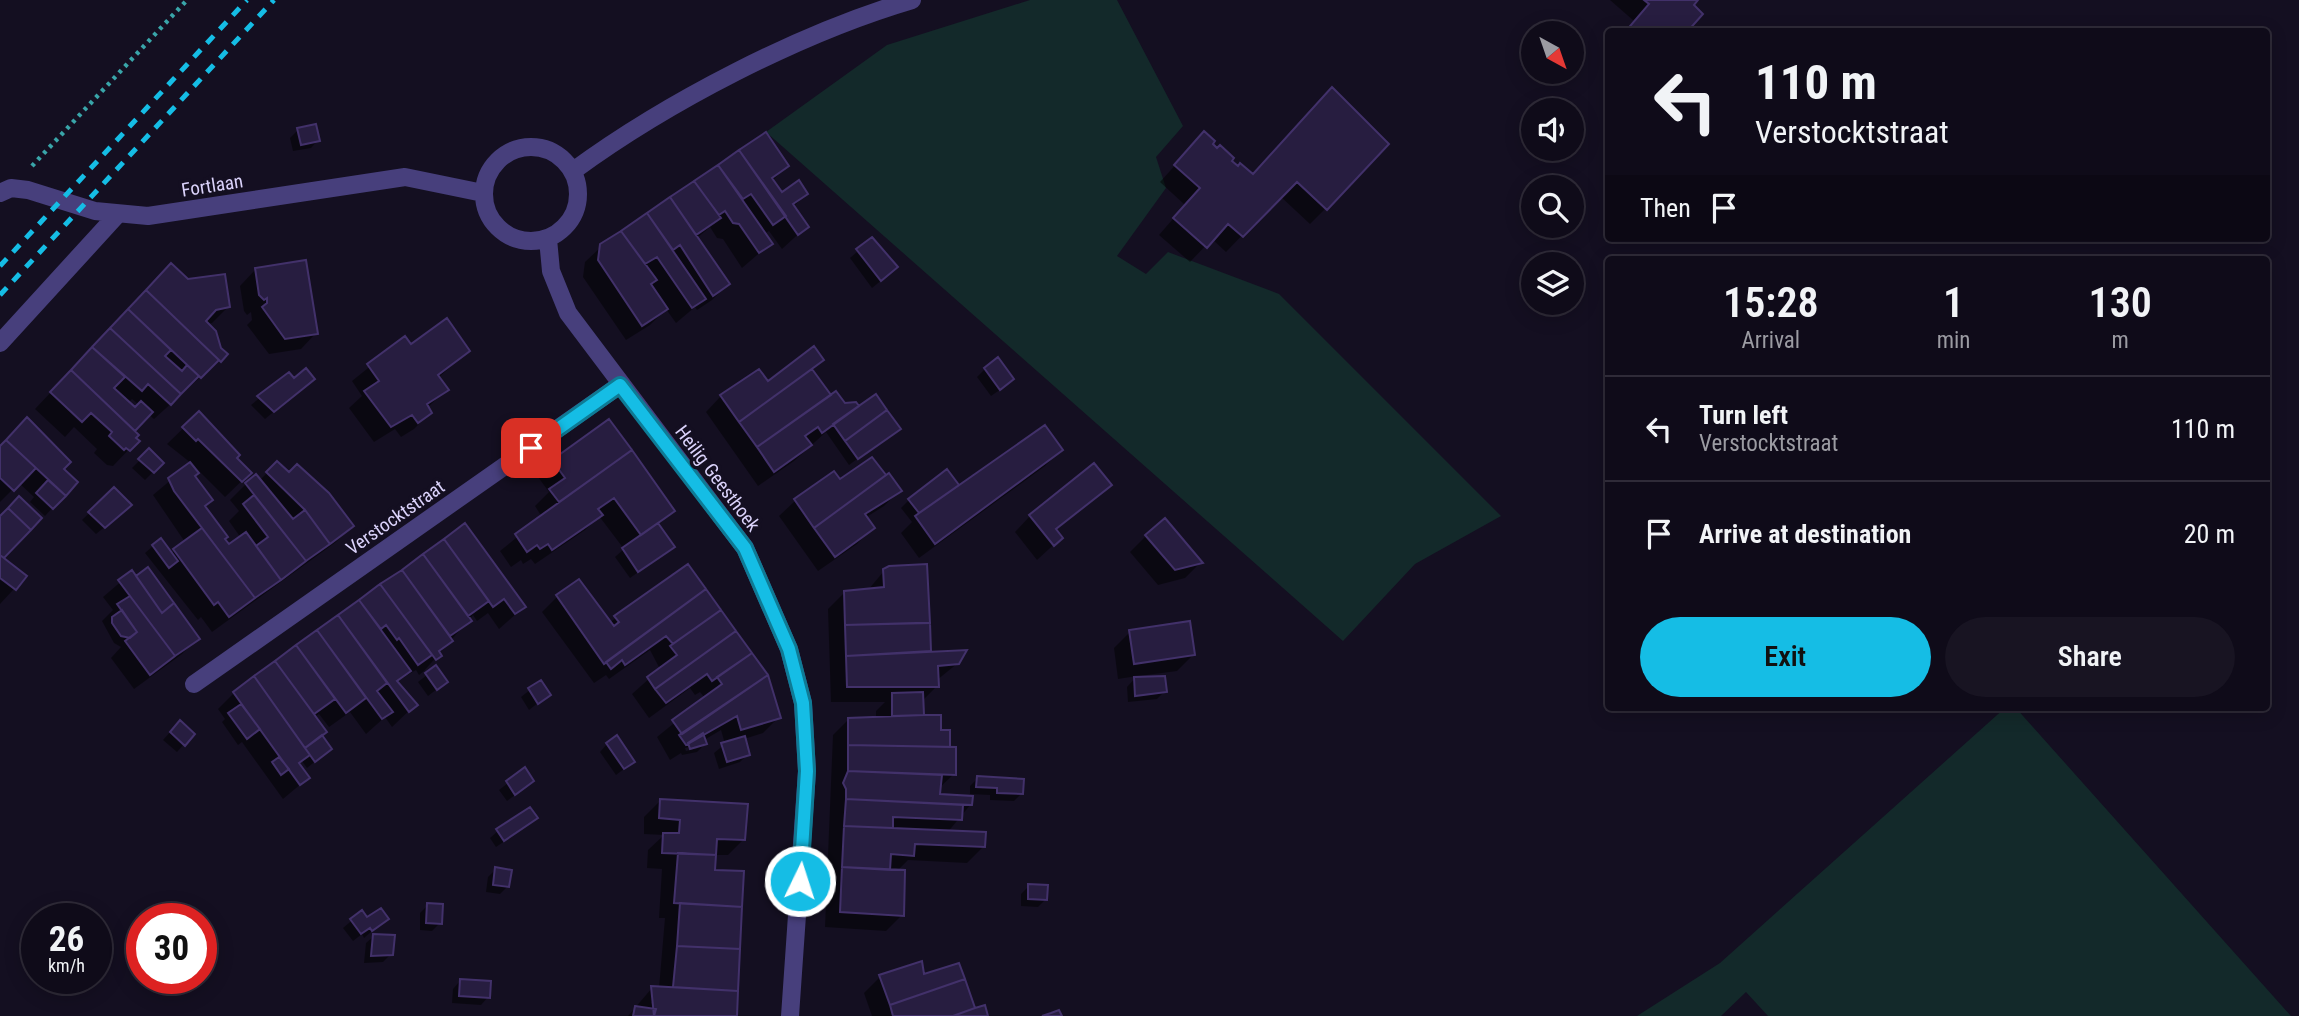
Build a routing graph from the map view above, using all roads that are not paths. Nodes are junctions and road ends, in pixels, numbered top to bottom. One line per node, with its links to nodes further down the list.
1 (912, 0): 2 (street)
2 (573, 171): 4 (street); 6 (street)
3 (6, 191): 5 (street, Fortlaan)
4 (483, 193): 5 (street, Fortlaan); 6 (street)
5 (117, 215): 7 (street)
6 (548, 239): 8 (street, Heilig Geesthoek)
7 (0, 343)
8 (620, 385): 9 (street, Verstocktstraat); 10 (street, Heilig Geesthoek)
9 (194, 684)
10 (790, 1016)

